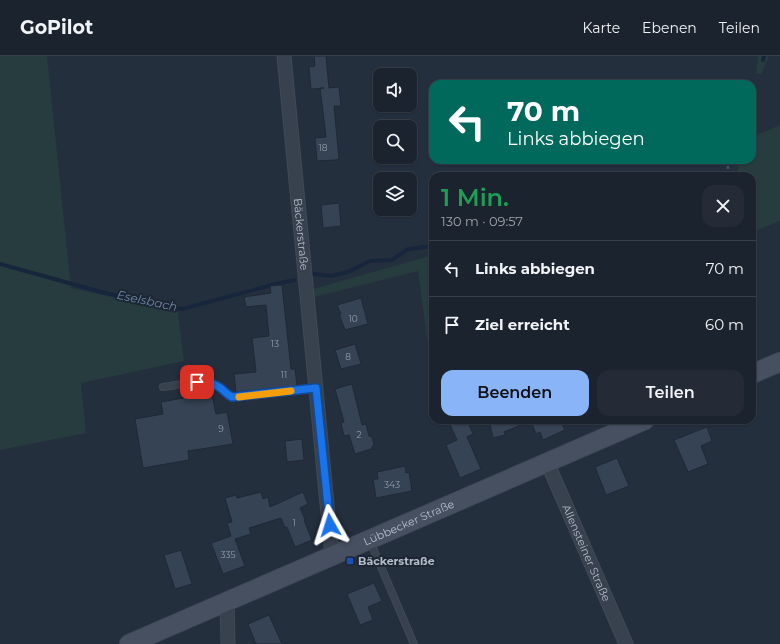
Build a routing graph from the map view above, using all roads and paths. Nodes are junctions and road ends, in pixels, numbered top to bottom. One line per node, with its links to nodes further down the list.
1 (284, 56): 5 (street, Bäckerstraße)
2 (780, 362): 3 (main road)
3 (756, 372)
4 (163, 387): 5 (lane)
5 (316, 388): 9 (street, Bäckerstraße)
6 (636, 424): 7 (main road, Lübbecker Straße)
7 (547, 462): 8 (main road, Lübbecker Straße); 14 (street, Allensteiner Straße)
8 (370, 539): 9 (main road, Lübbecker Straße); 13 (lane)
9 (332, 556): 10 (main road, Lübbecker Straße)
10 (228, 601): 11 (main road, Lübbecker Straße); 12 (street)
11 (129, 644)
12 (228, 644)
13 (414, 644)
14 (626, 644)

